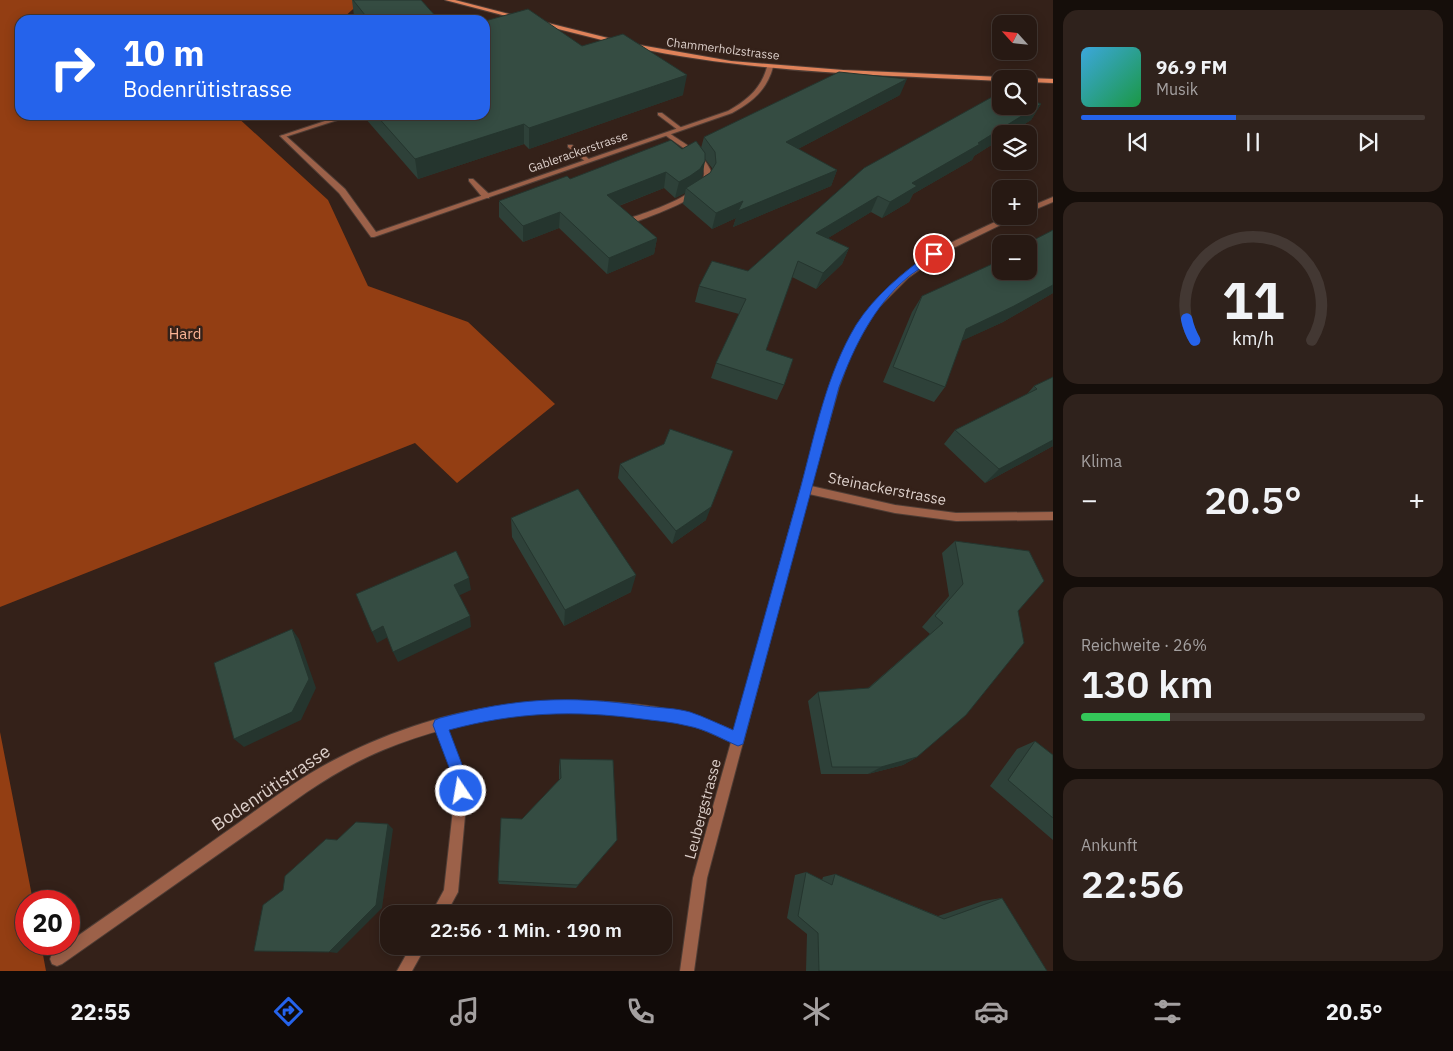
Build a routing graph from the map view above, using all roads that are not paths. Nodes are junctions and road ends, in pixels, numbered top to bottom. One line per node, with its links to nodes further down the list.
1 (448, 0): 2 (street)
2 (525, 19)
3 (534, 22): 4 (street, Chammerholzstrasse)
4 (770, 67): 5 (street, Chammerholzstrasse); 10 (street, Gablerackerstrasse)
5 (992, 79)
6 (1037, 80): 7 (street)
7 (1053, 81)
8 (660, 114): 10 (street)
9 (334, 120): 15 (street, Gablerackerstrasse)
10 (680, 129): 11 (street, Gablerackerstrasse)
11 (667, 134): 13 (street, Gablerackerstrasse); 18 (street)
12 (570, 146): 13 (street)
13 (588, 161): 15 (street, Gablerackerstrasse)
14 (471, 180): 15 (street)
15 (486, 196)
16 (1053, 198): 17 (street)
17 (1037, 206)
18 (628, 222)
19 (995, 225): 20 (street, Leubergstrasse)
20 (806, 489): 21 (street, Steinackerstrasse); 23 (street, Leubergstrasse)
21 (1053, 516)
22 (440, 725): 23 (street, Bodenrütistrasse); 24 (street); 26 (street, Bodenrütistrasse)
23 (738, 739): 28 (street, Leubergstrasse)
24 (443, 905)
25 (414, 955): 27 (street)
26 (58, 959)
27 (404, 971)
28 (687, 971)

